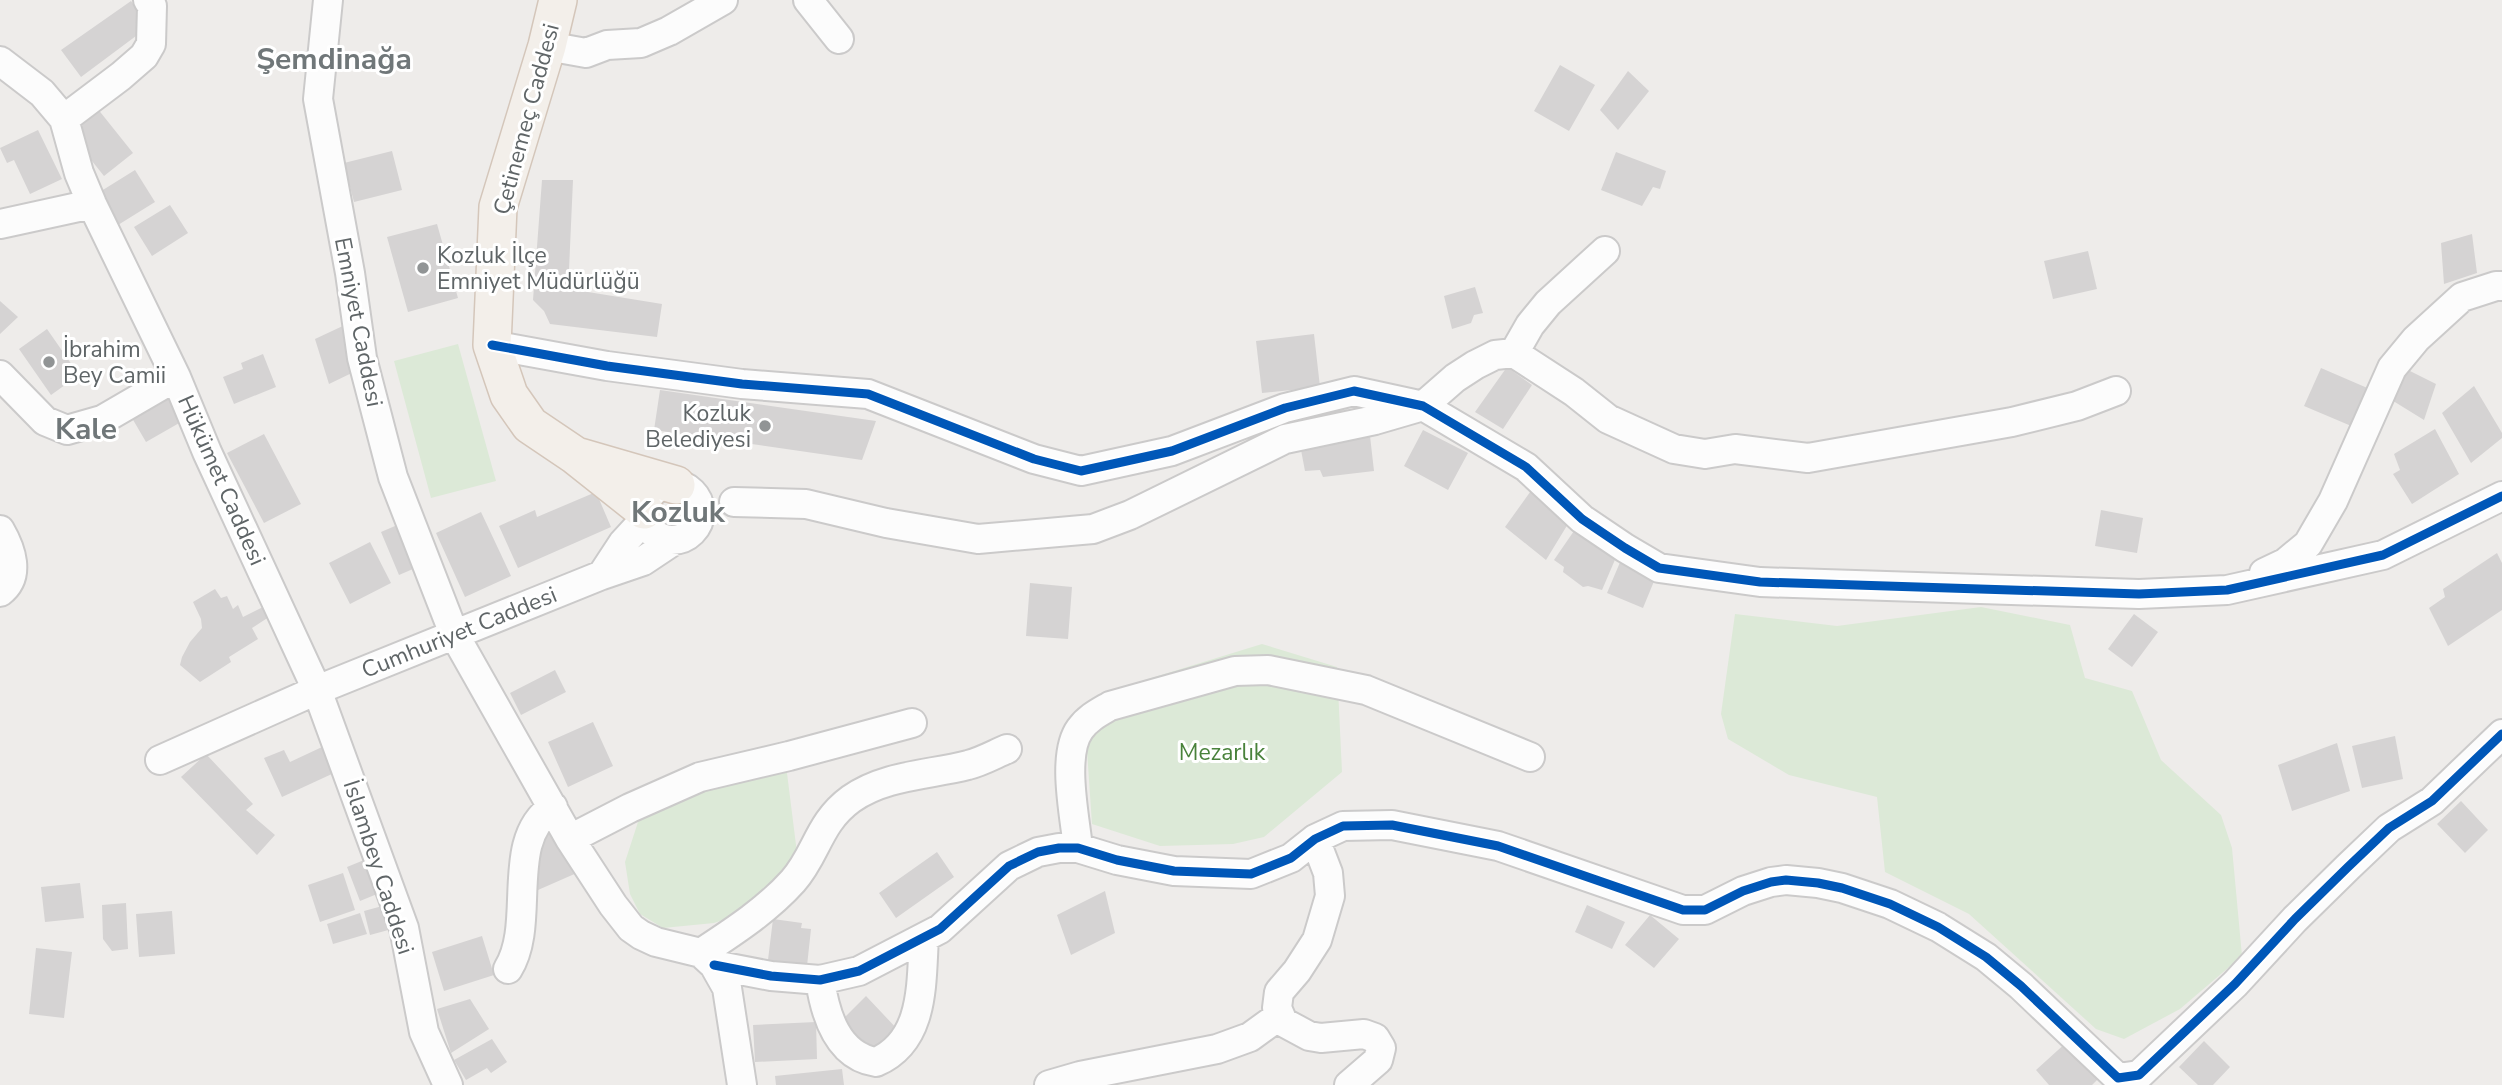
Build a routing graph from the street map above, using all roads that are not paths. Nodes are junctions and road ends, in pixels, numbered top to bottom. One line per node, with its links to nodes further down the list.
1 (148, 0): 9 (street)
2 (328, 0): 30 (street, Emniyet Caddesi)
3 (558, 0): 7 (main road, Çetinemeç Caddesi)
4 (723, 0): 7 (street)
5 (808, 0): 6 (street)
6 (839, 39)
7 (547, 46): 14 (main road, Çetinemeç Caddesi)
8 (0, 61): 9 (street, Hükümet Caddesi)
9 (64, 119): 10 (street, Hükümet Caddesi)
10 (92, 204): 11 (street); 17 (street, Hükümet Caddesi)
11 (0, 224)
12 (1605, 251): 15 (street)
13 (2502, 286): 28 (street)
14 (492, 345): 19 (street); 20 (main road, Çetinemeç Caddesi)
15 (1514, 353): 18 (street); 19 (street)
16 (0, 375): 17 (street)
17 (176, 377): 31 (street, Hükümet Caddesi)
18 (2116, 391)
19 (1423, 406): 23 (street); 28 (street)
20 (576, 456): 21 (main road, Çetinemeç Caddesi); 24 (main road, Çetinemeç Caddesi)
21 (680, 486): 23 (street); 24 (street); 26 (street)
22 (2502, 496): 28 (street)
23 (734, 502): 26 (street, Cumhuriyet Caddesi)
24 (644, 515): 26 (street); 27 (street)
25 (0, 530): 29 (street)
26 (684, 534): 27 (street, Cumhuriyet Caddesi)
27 (602, 575): 30 (street, Cumhuriyet Caddesi)
28 (2227, 590)
29 (0, 592)
30 (454, 634): 31 (street, Cumhuriyet Caddesi); 37 (street, Emniyet Caddesi)
31 (317, 690): 36 (street, Cumhuriyet Caddesi); 46 (street, İslambey Caddesi)
32 (912, 723): 38 (street)
33 (2502, 734): 39 (street)
34 (1007, 748): 42 (street)
35 (1530, 757): 40 (street)
36 (160, 760)
37 (553, 807): 38 (street, Emniyet Caddesi); 43 (street)
38 (570, 839): 42 (street, Emniyet Caddesi)
39 (1315, 839): 40 (street); 45 (street)
40 (1078, 848): 41 (street, Emniyet Caddesi)
41 (924, 938): 44 (street, Emniyet Caddesi); 44 (street)
42 (708, 959): 44 (street, Emniyet Caddesi); 47 (street)
43 (508, 969)
44 (820, 980)
45 (1279, 1016): 48 (street); 49 (street)
46 (448, 1085)
47 (742, 1085)
48 (1049, 1085)
49 (1349, 1085)

